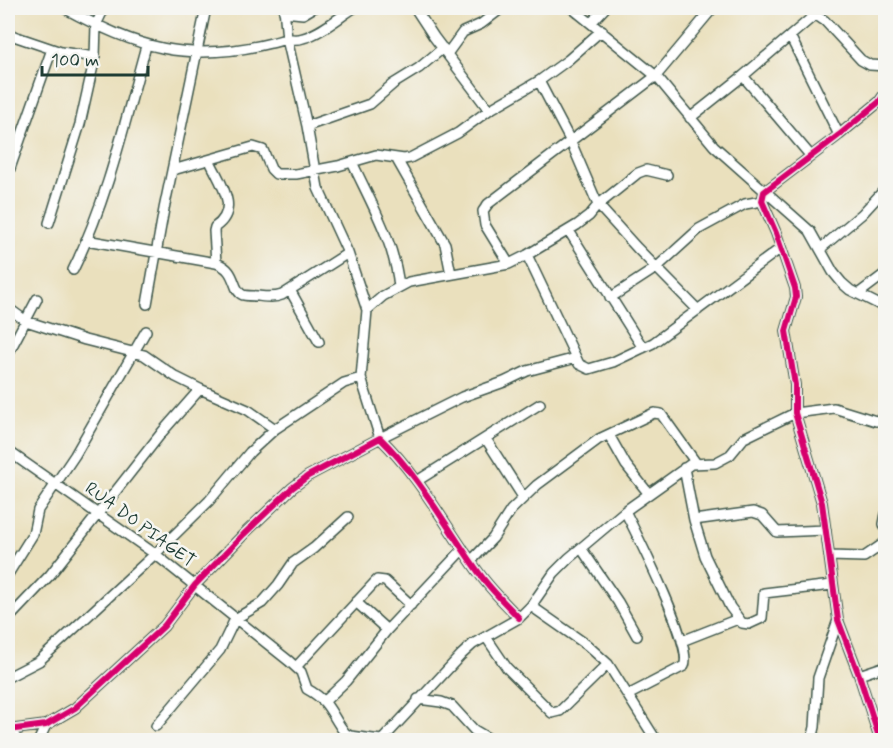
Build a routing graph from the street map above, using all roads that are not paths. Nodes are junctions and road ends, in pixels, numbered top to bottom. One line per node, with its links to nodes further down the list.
1 (64, 8): 15 (street)
2 (104, 8): 15 (street)
3 (203, 8): 23 (street)
4 (312, 8): 12 (street)
5 (354, 8): 19 (street)
6 (415, 8): 22 (street)
7 (502, 8): 22 (street)
8 (572, 8): 14 (street)
9 (605, 8): 14 (street)
10 (713, 8): 26 (street)
11 (806, 8): 13 (street)
12 (284, 10): 19 (street)
13 (819, 10): 18 (street); 25 (street)
14 (592, 22): 16 (street)
15 (96, 25): 20 (street); 24 (street)
16 (602, 30): 26 (street); 28 (street)
17 (8, 34): 21 (street)
18 (790, 36): 27 (street); 33 (street)
19 (287, 39): 23 (street); 32 (street)
20 (146, 46): 23 (street); 48 (street)
21 (52, 49): 24 (street); 41 (street)
22 (445, 51): 30 (street); 32 (street)
23 (196, 53): 39 (street)
24 (96, 57): 46 (street)
25 (885, 66)
26 (656, 76): 31 (street); 34 (street)
27 (743, 76): 31 (street); 35 (street)
28 (539, 81): 30 (street); 34 (street)
29 (885, 92): 33 (street)
30 (489, 110): 36 (street)
31 (690, 118): 44 (street)
32 (308, 126): 40 (street)
33 (839, 135): 35 (street)
34 (571, 141): 45 (street); 55 (street)
35 (810, 155): 44 (street)
36 (396, 158): 38 (street); 59 (street)
37 (210, 161): 39 (street); 40 (street); 54 (street)
38 (352, 162): 40 (street); 60 (street)
39 (173, 170): 51 (street)
40 (313, 170): 52 (street)
41 (8, 174)
42 (667, 175): 45 (street)
43 (885, 189): 50 (street)
44 (763, 196): 49 (street); 50 (street); 56 (street)
45 (597, 205): 47 (street); 56 (street)
46 (49, 223)
47 (569, 231): 53 (street); 64 (street)
48 (86, 240): 51 (street); 57 (street)
49 (781, 248): 69 (street); 80 (street)
50 (820, 249): 62 (street)
51 (156, 253): 54 (street); 65 (street)
52 (348, 253): 61 (street); 68 (street)
53 (527, 255): 55 (street); 76 (street)
54 (216, 263): 61 (street)
55 (509, 264): 59 (street)
56 (656, 268): 64 (street); 69 (street)
57 (73, 270)
58 (885, 273): 62 (street)
59 (451, 274): 60 (street)
60 (399, 287): 68 (street)
61 (290, 290): 72 (street)
62 (858, 294): 67 (street)
63 (37, 298): 70 (street)
64 (610, 298): 73 (street)
65 (147, 304)
66 (8, 308): 70 (street)
67 (885, 308)
68 (367, 310): 77 (street)
69 (698, 310): 73 (street)
70 (26, 321): 74 (street); 75 (street)
71 (146, 331): 74 (street)
72 (319, 342)
73 (643, 348): 76 (street)
74 (134, 353): 78 (street); 91 (street)
75 (8, 354)
76 (576, 358): 84 (street)
77 (361, 378): 82 (street); 84 (street)
78 (200, 389): 82 (street); 96 (street)
79 (540, 404): 85 (street)
80 (795, 413): 81 (street); 87 (street); 100 (street)
81 (884, 422)
82 (275, 429): 105 (street)
83 (609, 435): 87 (street); 92 (street); 93 (street)
84 (380, 438): 89 (street); 109 (street)
85 (486, 439): 89 (street); 90 (street)
86 (8, 451): 91 (street, RUA DO PIAGET)
87 (696, 463): 88 (street)
88 (684, 468): 93 (street); 99 (street)
89 (417, 481): 104 (street)
90 (513, 482): 92 (street); 94 (street)
91 (55, 485): 96 (street, RUA DO PIAGET); 108 (street)
92 (537, 485): 94 (street)
93 (649, 494): 95 (street)
94 (523, 497): 107 (street)
95 (626, 511): 103 (street); 122 (street)
96 (99, 514): 105 (street, RUA DO PIAGET); 115 (street)
97 (885, 514): 101 (street)
98 (348, 517): 116 (street)
99 (694, 520): 100 (street); 117 (street)
100 (826, 530): 106 (street)
101 (885, 530)
102 (885, 542): 106 (street)
103 (581, 548): 113 (street); 120 (street)
104 (463, 549): 107 (street); 112 (street)
105 (155, 554): 109 (street, RUA DO PIAGET); 127 (street)
106 (829, 556): 110 (street)
107 (471, 561): 114 (street)
108 (8, 574)
109 (195, 585): 116 (street, RUA DO PIAGET); 131 (street)
110 (832, 585): 117 (street); 118 (street)
111 (356, 602): 112 (street); 119 (street); 125 (street)
112 (411, 605): 119 (street)
113 (531, 606): 114 (street); 123 (street)
114 (519, 618): 121 (street)
115 (8, 619)
116 (235, 619): 125 (street, RUA DO PIAGET); 132 (street)
117 (738, 619): 122 (street)
118 (838, 620): 126 (street); 139 (street)
119 (387, 630): 130 (street)
120 (637, 636)
121 (486, 637): 123 (street); 129 (street)
122 (682, 641): 128 (street)
123 (608, 664): 128 (street)
124 (885, 666): 126 (street)
125 (296, 667): 130 (street, RUA DO PIAGET)
126 (860, 675): 140 (street)
127 (8, 677)
128 (628, 695): 138 (street)
129 (418, 699): 136 (street); 137 (street)
130 (325, 701): 136 (street, RUA DO PIAGET)
131 (46, 725): 133 (street); 135 (street)
132 (156, 726)
133 (8, 730): 134 (street)
134 (18, 741)
135 (39, 741)
136 (381, 741)
137 (491, 741)
138 (656, 741)
139 (812, 741)
140 (880, 741)

